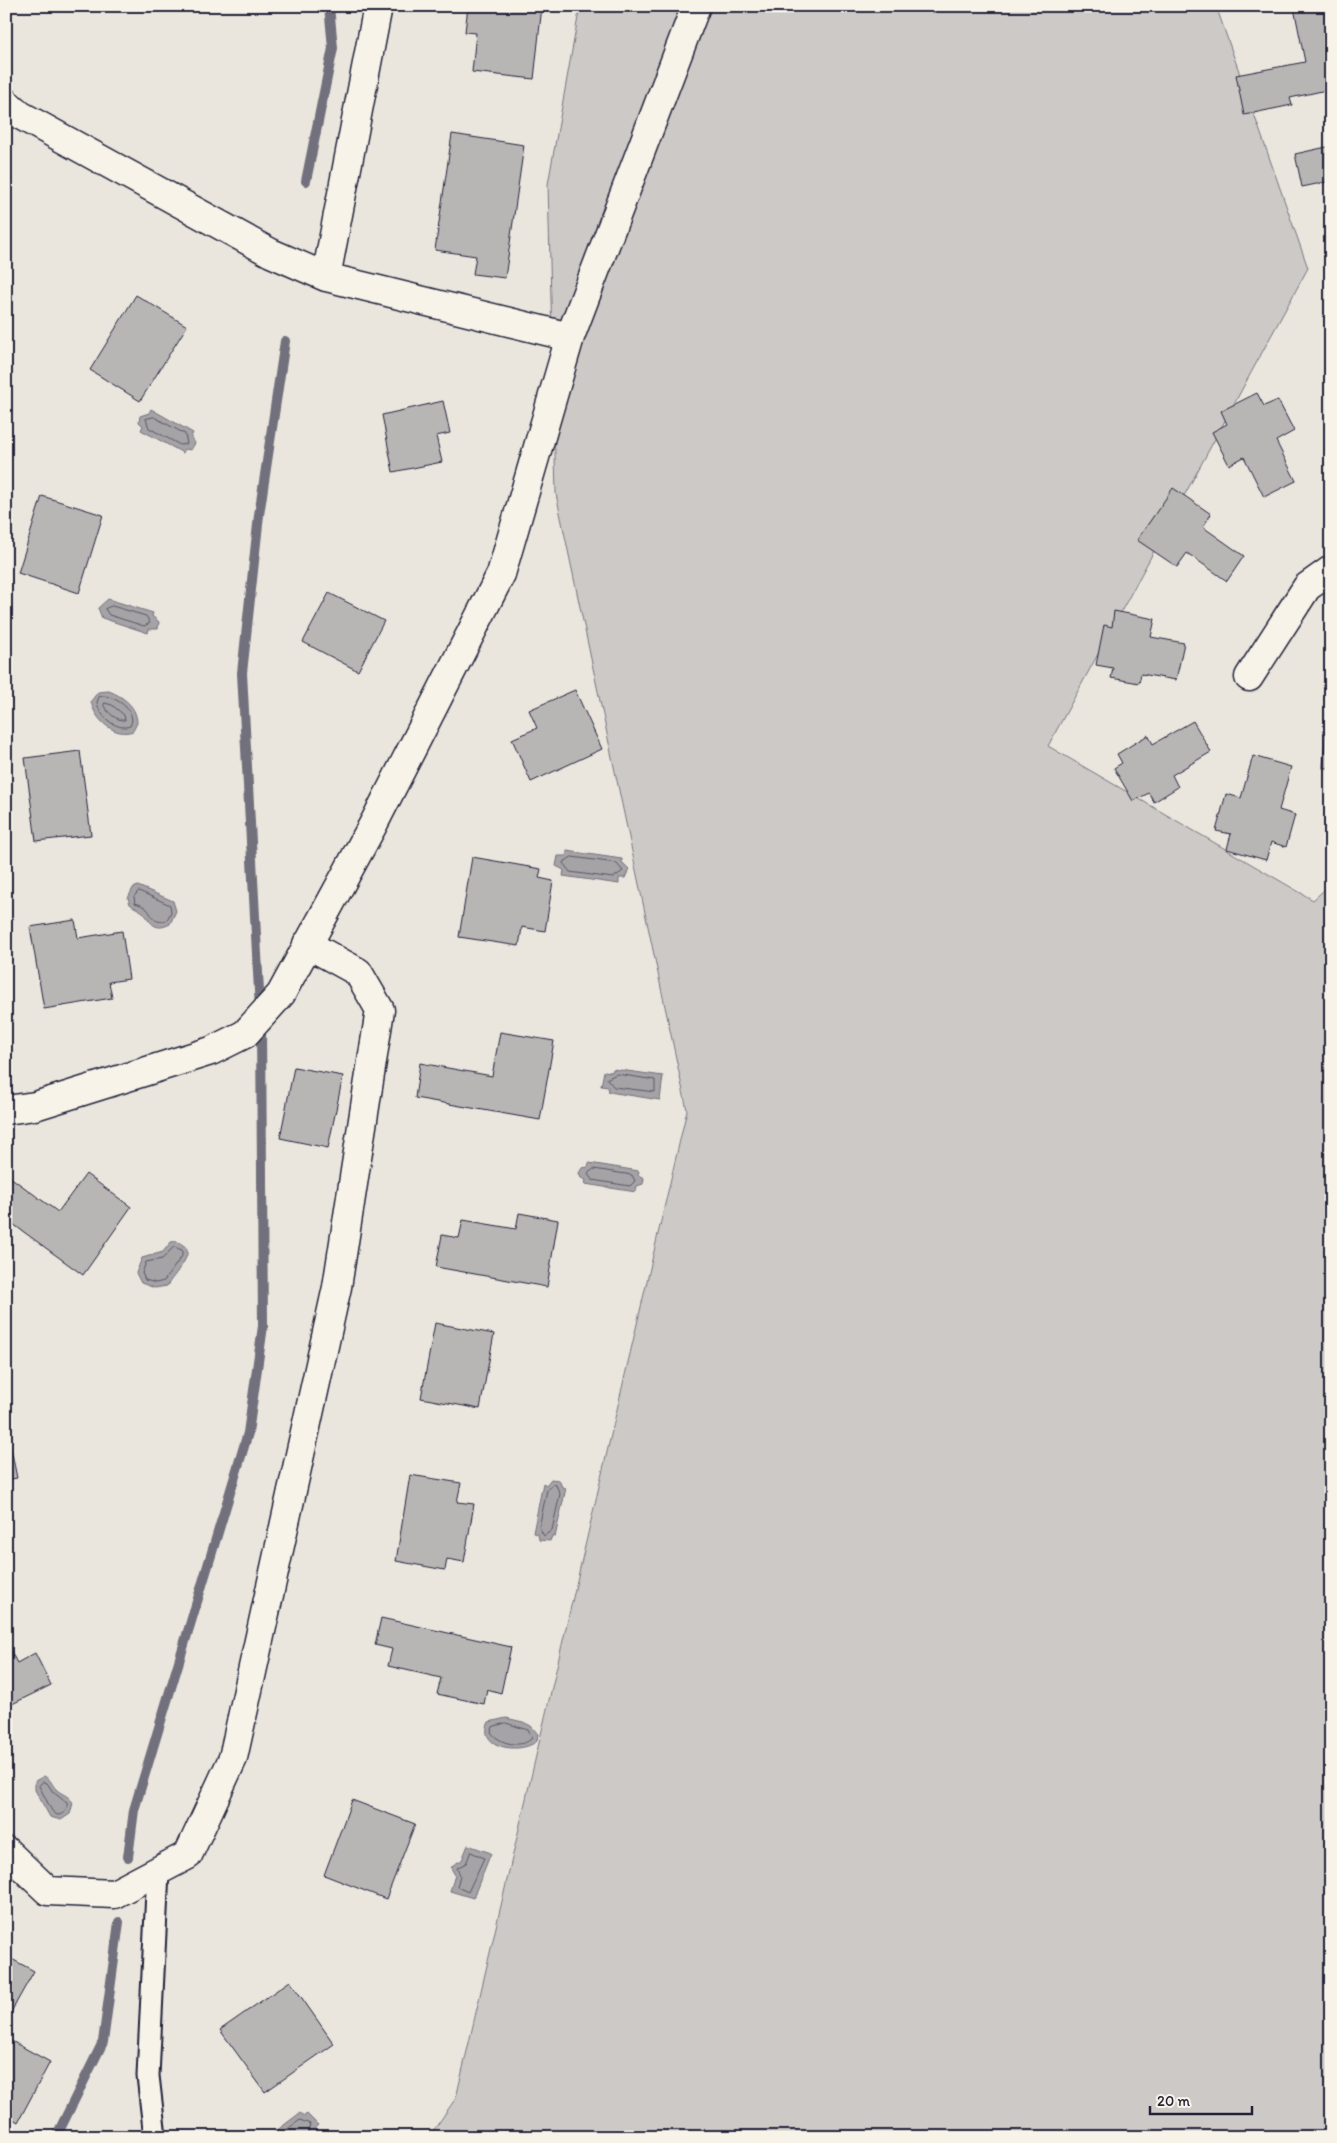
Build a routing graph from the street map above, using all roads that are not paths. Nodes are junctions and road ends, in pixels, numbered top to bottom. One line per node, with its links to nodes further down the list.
1 (378, 6): 4 (street)
2 (696, 6): 5 (street)
3 (6, 103): 4 (street)
4 (326, 278): 5 (street)
5 (570, 337): 8 (street)
6 (1331, 570): 7 (street)
7 (1249, 677)
8 (307, 944): 9 (street); 11 (street)
9 (6, 1110)
10 (6, 1851): 11 (street)
11 (158, 1871): 12 (lane)
12 (155, 2137)

